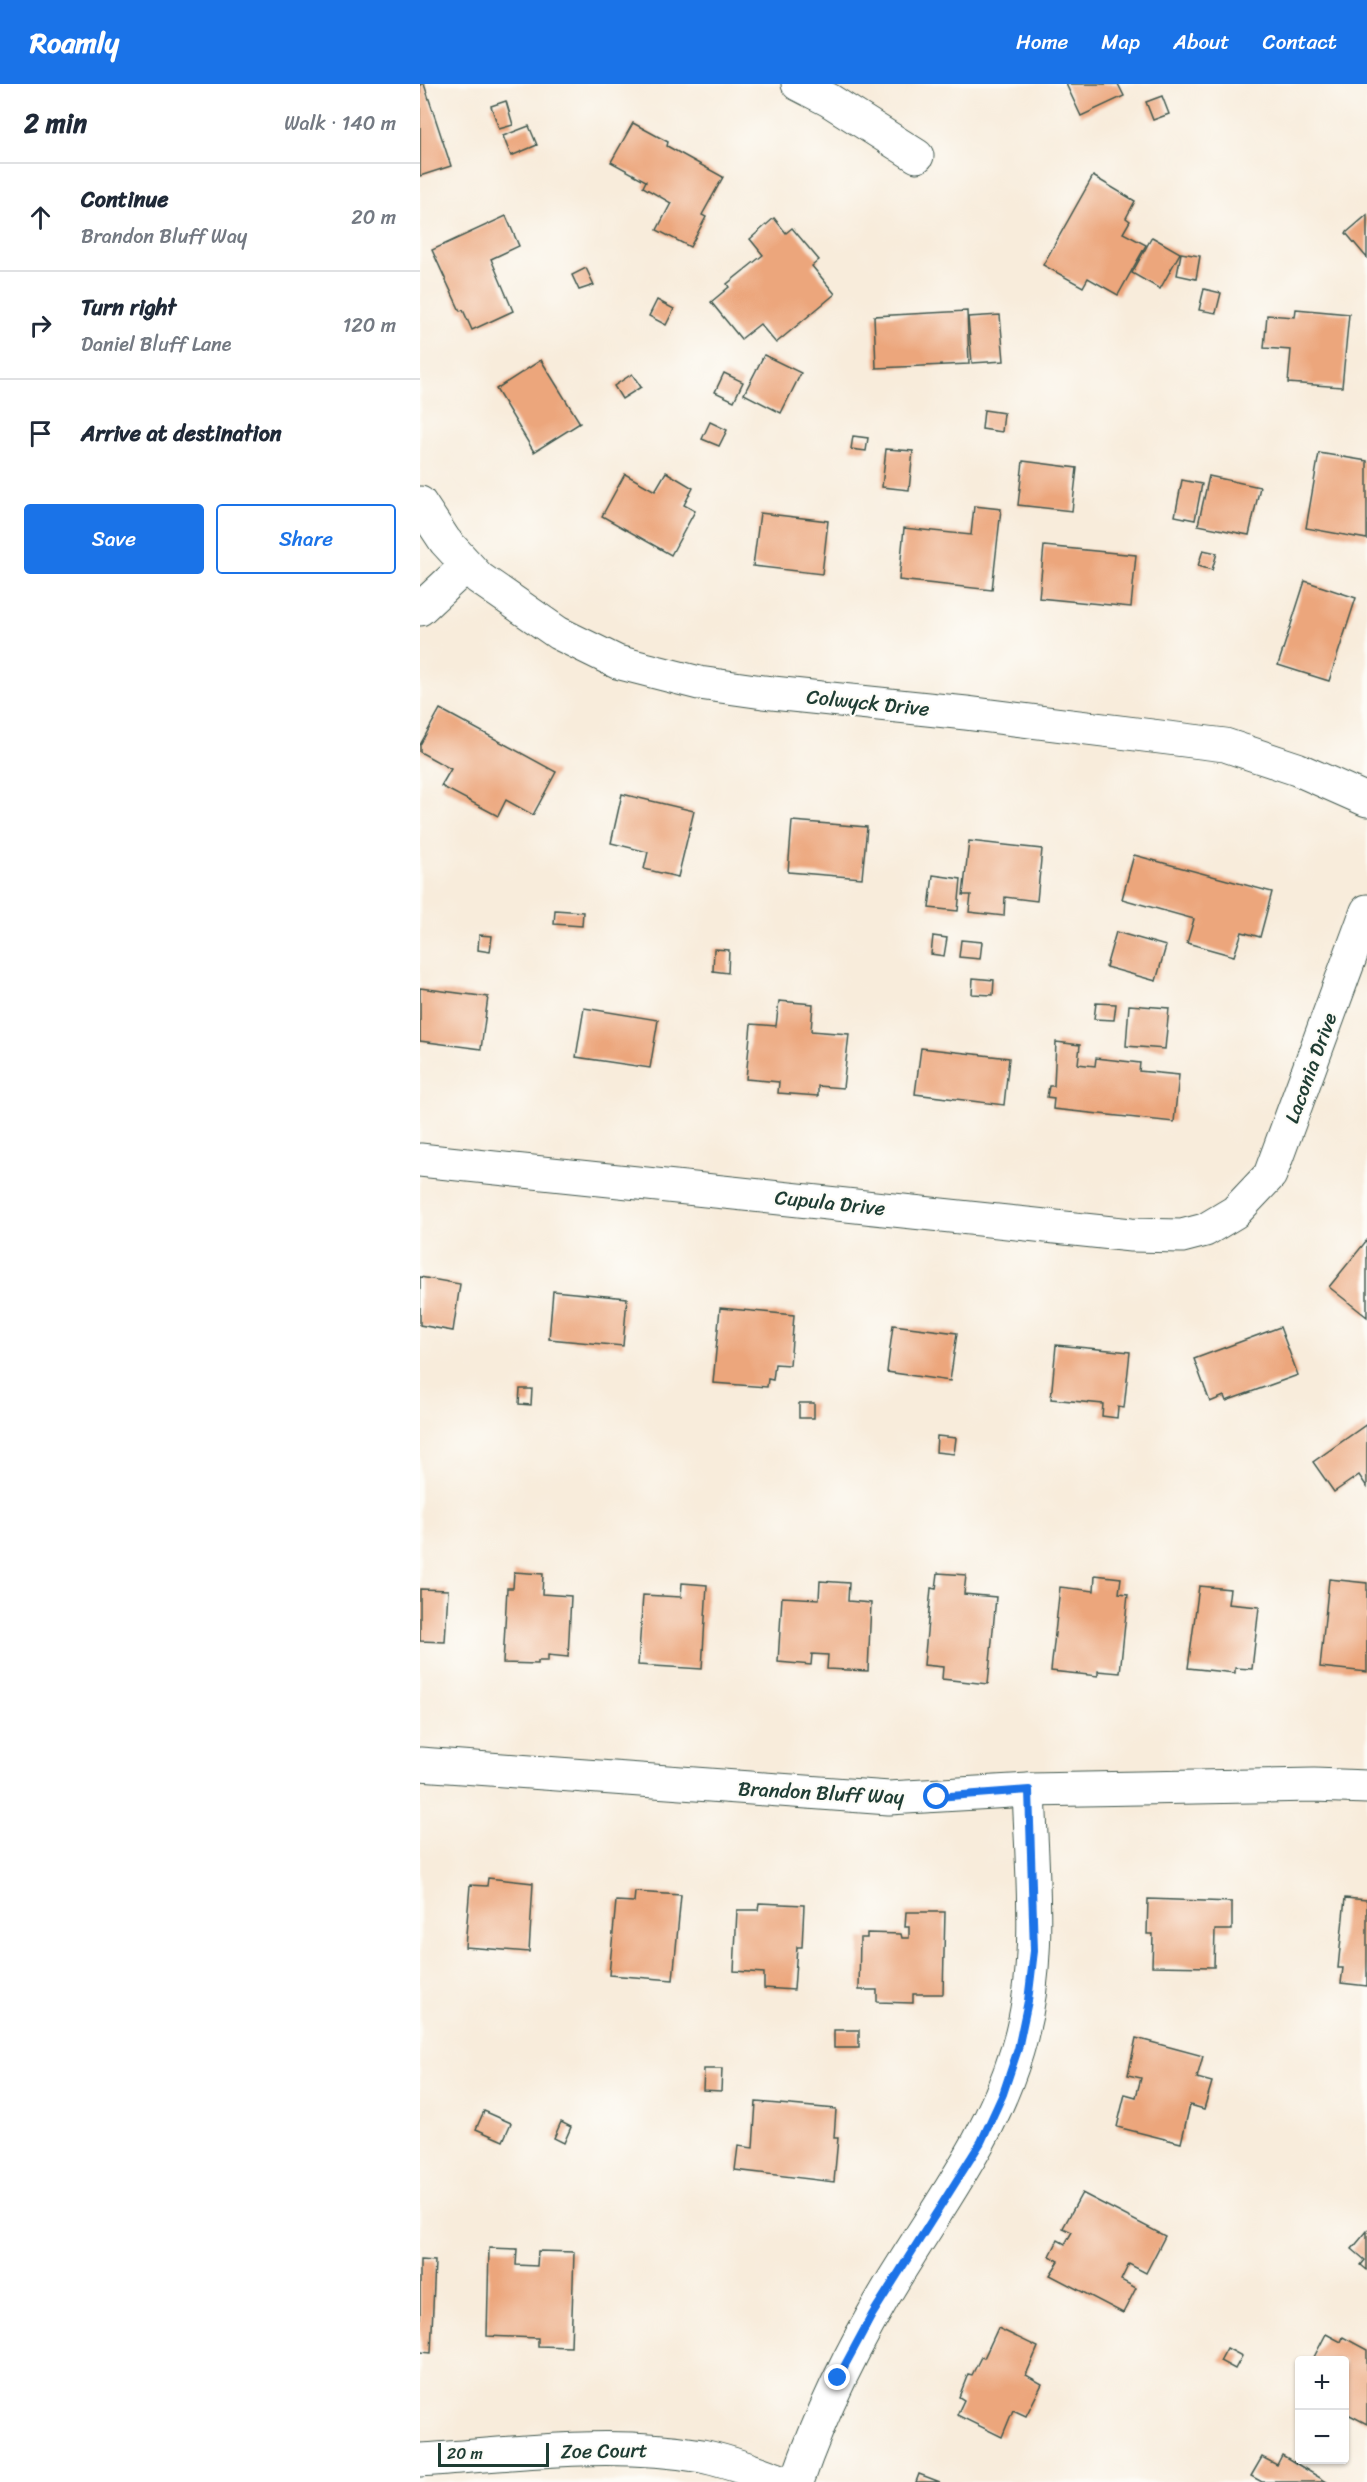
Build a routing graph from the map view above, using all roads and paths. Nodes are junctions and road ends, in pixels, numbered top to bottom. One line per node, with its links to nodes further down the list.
1 (798, 84): 2 (street)
2 (917, 156)
3 (420, 503): 4 (street, Colwyck Drive)
4 (466, 566): 5 (street); 6 (street, Colwyck Drive)
5 (420, 609)
6 (1367, 800)
7 (1367, 911): 9 (street, Laconia Drive)
8 (420, 1160): 9 (street, Cupula Drive)
9 (1235, 1212)
10 (420, 1764): 12 (street, Brandon Bluff Way)
11 (1367, 1787): 12 (street, Brandon Bluff Way)
12 (1029, 1790): 15 (street)
13 (420, 2460): 14 (street, Zoe Court)
14 (784, 2482)
15 (797, 2482)

